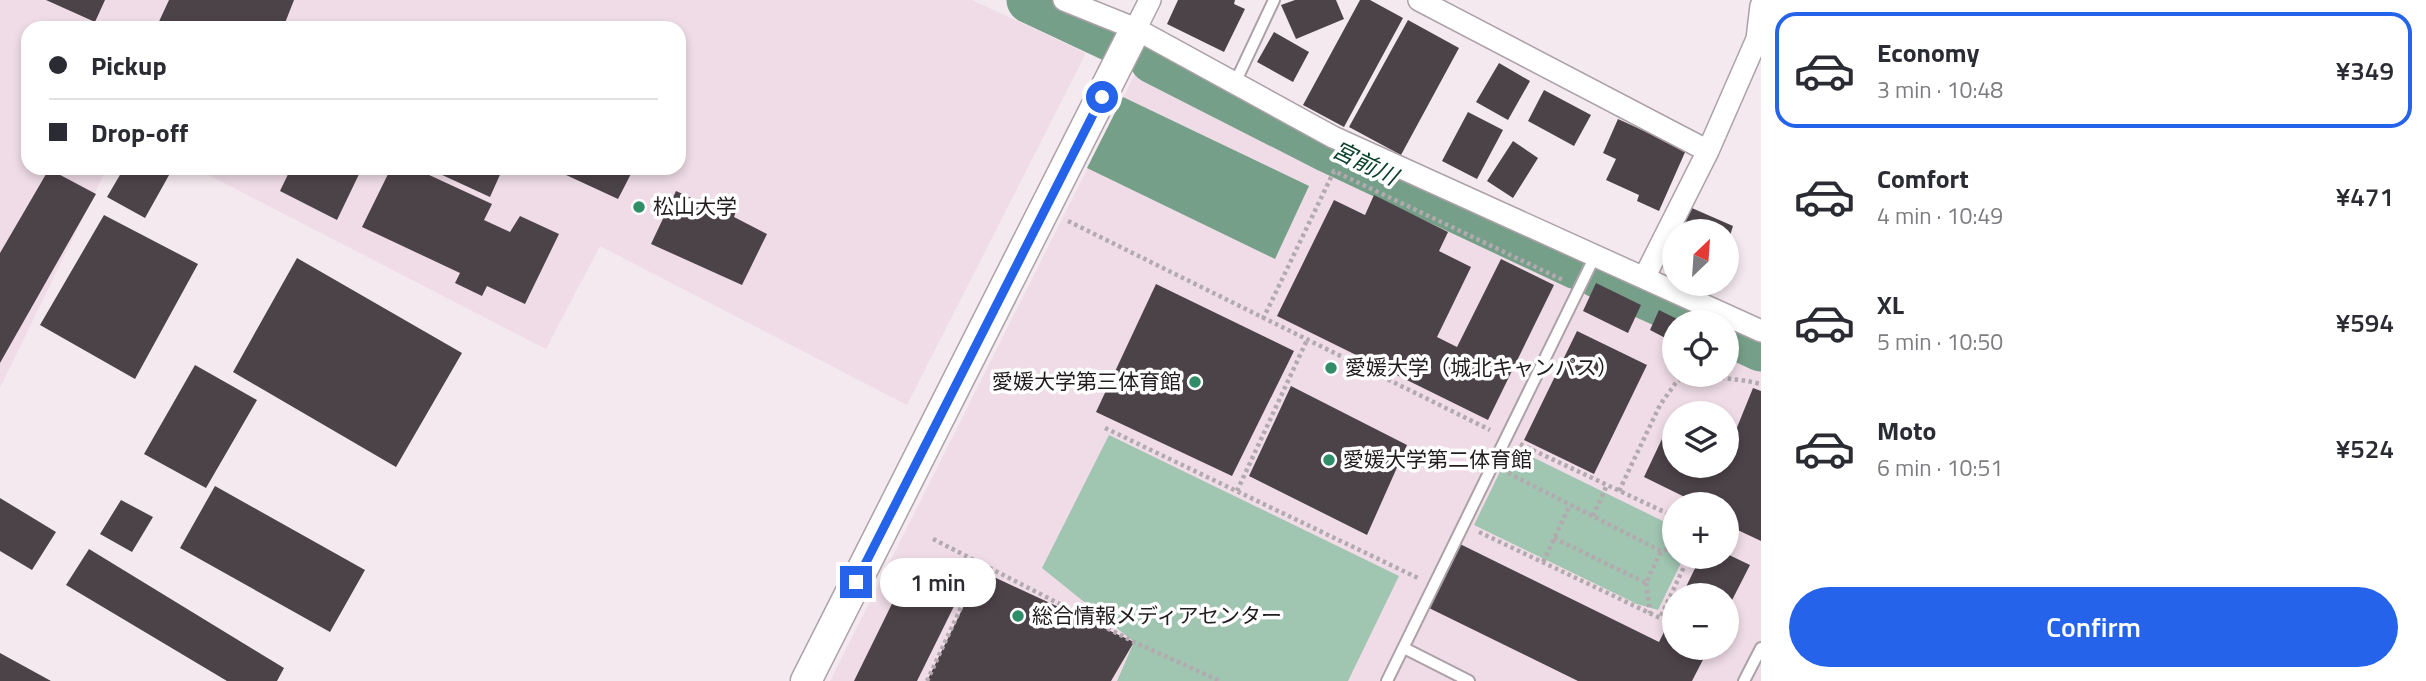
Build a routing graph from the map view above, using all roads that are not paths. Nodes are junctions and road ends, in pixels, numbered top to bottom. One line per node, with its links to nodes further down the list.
1 (1063, 0): 6 (street)
2 (1150, 0): 6 (street)
3 (1274, 0): 7 (lane)
4 (1419, 0): 8 (street)
5 (1761, 6): 8 (street)
6 (1131, 39): 7 (street); 14 (street)
7 (1235, 83): 9 (street)
8 (1708, 151): 10 (street)
9 (1596, 254): 10 (street); 12 (lane)
10 (1644, 276): 11 (street)
11 (1761, 331)
12 (1404, 648): 15 (lane); 16 (lane)
13 (1761, 648): 17 (lane)
14 (806, 681)
15 (1387, 681)
16 (1469, 681)
17 (1744, 681)

